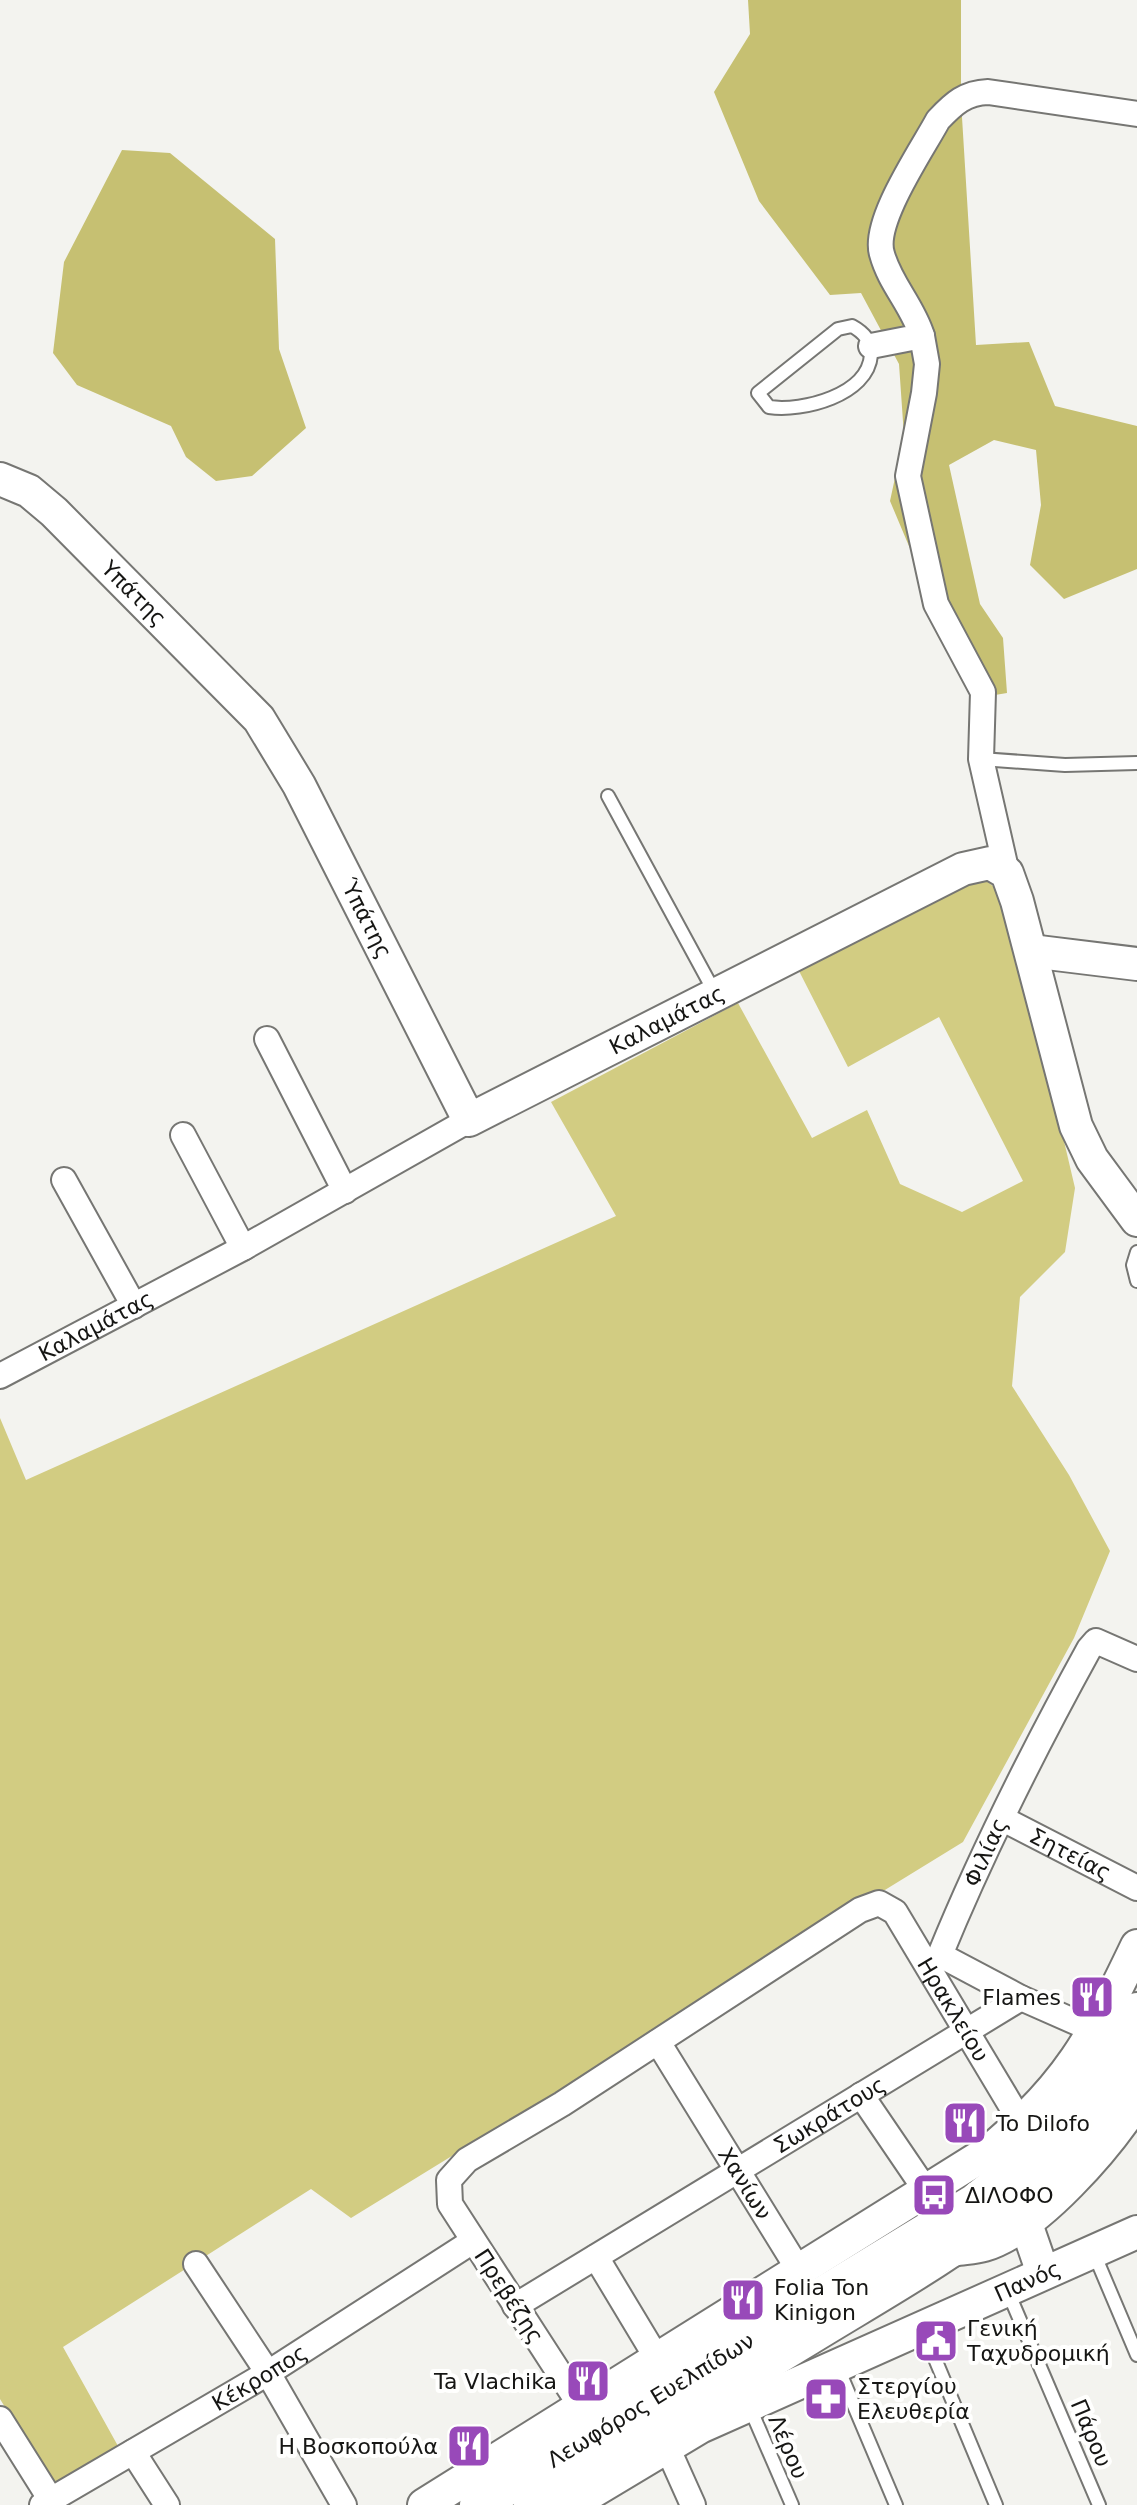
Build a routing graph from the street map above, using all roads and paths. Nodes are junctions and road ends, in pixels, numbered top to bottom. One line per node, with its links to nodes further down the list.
1 (1137, 114): 2 (street)
2 (922, 336): 3 (street); 6 (street)
3 (871, 346): 3 (lane)
4 (0, 479): 5 (street, Υπάτης)
5 (259, 719): 14 (street, Ύπάτης)
6 (981, 759): 7 (lane); 9 (street)
7 (1137, 763)
8 (608, 796): 12 (lane)
9 (1007, 873): 10 (street); 12 (street, Καλαμάτας)
10 (1031, 951): 11 (street); 18 (street)
11 (1137, 964)
12 (716, 995): 14 (street, Καλαμάτας)
13 (267, 1039): 17 (street)
14 (469, 1120): 17 (street, Καλαμάτας)
15 (183, 1135): 19 (street)
16 (64, 1180): 22 (street)
17 (345, 1191): 19 (street, Καλαμάτας)
18 (1137, 1220)
19 (243, 1248): 22 (street, Καλαμάτας)
20 (1137, 1252): 21 (lane)
21 (1137, 1281)
22 (134, 1306): 23 (street, Καλαμάτας)
23 (0, 1376)
24 (1137, 1659): 25 (street, Φιλίας)
25 (1003, 1819): 26 (street, Σητείας); 28 (street, Φιλίας)
26 (1137, 1888)
27 (1137, 1946): 31 (street)
28 (934, 1961): 29 (street); 32 (street, Ηρακλείου); 33 (street, Ηρακλείου)
29 (1021, 1998): 31 (street); 32 (street, Σωκράτους)
30 (1137, 2011): 39 (main road, Λεωφόρος Ευελπίδων)
31 (1096, 2031): 37 (street)
32 (966, 2032): 35 (street, Σωκράτους); 37 (street, Ηρακλείου)
33 (658, 2042): 38 (street, Χανίων); 43 (street, Πρεβέζης)
34 (1137, 2058): 44 (main road, Λεωφόρος Ευελπίδων)
35 (861, 2095): 38 (street, Σωκράτους); 40 (street)
36 (1137, 2100): 41 (street)
37 (1022, 2124): 39 (street)
38 (737, 2171): 46 (street, Σωκράτους); 50 (street, Χανίων)
39 (990, 2171): 40 (street); 50 (main road, Λεωφόρος Ευελπίδων)
40 (927, 2192): 50 (street)
41 (1025, 2221): 44 (street); 48 (street)
42 (1137, 2232): 45 (street, Πανός)
43 (473, 2241): 51 (street, Πρεβέζης); 57 (street, Κέκροπος)
44 (947, 2251): 50 (main road, Λεωφόρος Ευελπίδων)
45 (1093, 2251): 48 (street, Πανός); 54 (lane)
46 (596, 2257): 51 (street, Σωκράτους); 53 (street)
47 (196, 2264): 57 (street)
48 (1043, 2273): 49 (street, Πανός)
49 (1007, 2289): 52 (street, Πανός); 74 (lane, Πάρου)
50 (816, 2298): 53 (street); 55 (main road, Λεωφόρος Ευελπίδων); 56 (street, Χανίων); 60 (main road, Λεωφόρος Ευελπίδων)
51 (515, 2306): 59 (street, Πρεβέζης)
52 (922, 2327): 56 (street, Πανός); 73 (lane)
53 (668, 2354): 55 (street); 59 (street)
54 (1137, 2355)
55 (725, 2356): 64 (main road, Λεωφόρος Ευελπίδων)
56 (847, 2361): 58 (street, Πανός); 72 (lane)
57 (268, 2373): 63 (street, Κέκροπος); 68 (street)
58 (748, 2405): 60 (street, Πανός); 71 (lane, Λέρου)
59 (582, 2408): 64 (street)
60 (697, 2417): 62 (street, Πανός); 65 (main road, Λεωφόρος Ευελπίδων)
61 (0, 2419): 66 (street)
62 (667, 2447): 65 (street, Πανός); 70 (street)
63 (133, 2452): 66 (street, Κέκροπος); 67 (street)
64 (492, 2497): 65 (main road, Λεωφόρος Ευελπίδων); 69 (street)
65 (574, 2498)
66 (49, 2503)
67 (167, 2505)
68 (344, 2505)
69 (424, 2505)
70 (693, 2505)
71 (792, 2505)
72 (896, 2505)
73 (996, 2505)
74 (1099, 2505)

